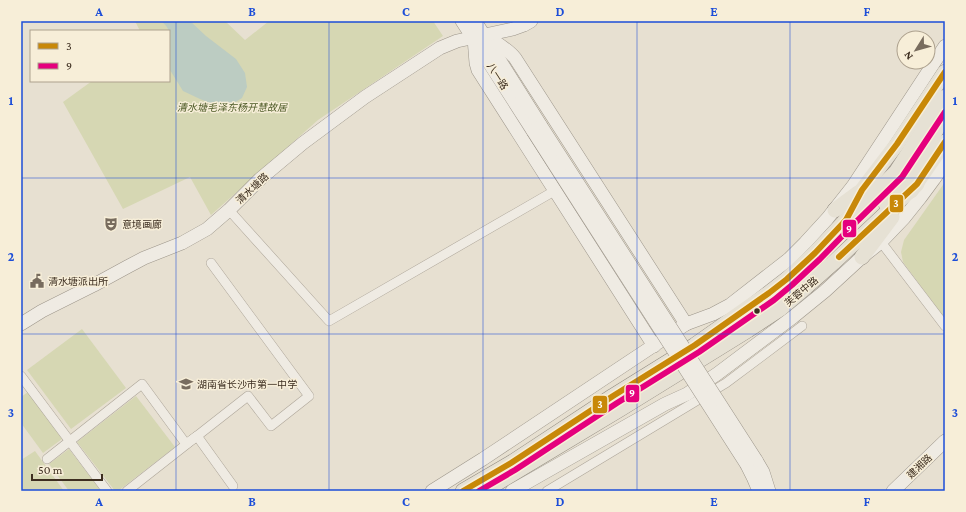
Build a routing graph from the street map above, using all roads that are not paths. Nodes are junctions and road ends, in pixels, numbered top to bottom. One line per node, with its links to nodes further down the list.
1 (462, 21): 4 (street, 八一路)
2 (475, 21): 4 (street, 八一路)
3 (531, 21): 4 (street, 清水塘路)
4 (479, 37): 12 (street); 14 (street, 清水塘路); 22 (street); 32 (street, 八一路, bridge)
5 (945, 46): 15 (street)
6 (945, 72): 13 (main road)
7 (945, 97): 16 (main road)
8 (945, 117): 17 (main road)
9 (945, 142): 11 (main road)
10 (945, 163): 18 (street)
11 (917, 184): 17 (main road); 19 (main road)
12 (556, 190): 14 (street); 25 (street)
13 (862, 190): 15 (main road); 16 (main road)
14 (229, 210): 21 (street, 清水塘路)
15 (835, 210): 22 (street)
16 (846, 220): 37 (main road, 芙蓉中路)
17 (865, 232): 38 (main road, 芙蓉中路)
18 (881, 242): 19 (street); 24 (street)
19 (862, 257): 39 (street)
20 (211, 263): 27 (street)
21 (21, 324)
22 (686, 324): 25 (street)
23 (802, 326): 40 (street)
24 (945, 326)
25 (654, 346): 36 (street)
26 (21, 376): 28 (street)
27 (197, 436): 30 (street); 33 (street)
28 (70, 441): 30 (street); 31 (street); 34 (street)
29 (945, 441): 43 (street, 建湘路)
30 (186, 444): 35 (street)
31 (47, 459)
32 (752, 463): 41 (street); 42 (street)
33 (233, 486)
34 (107, 491)
35 (127, 491)
36 (432, 491)
37 (463, 491)
38 (484, 491)
39 (512, 491)
40 (547, 491)
41 (758, 491)
42 (769, 491)
43 (893, 491)

